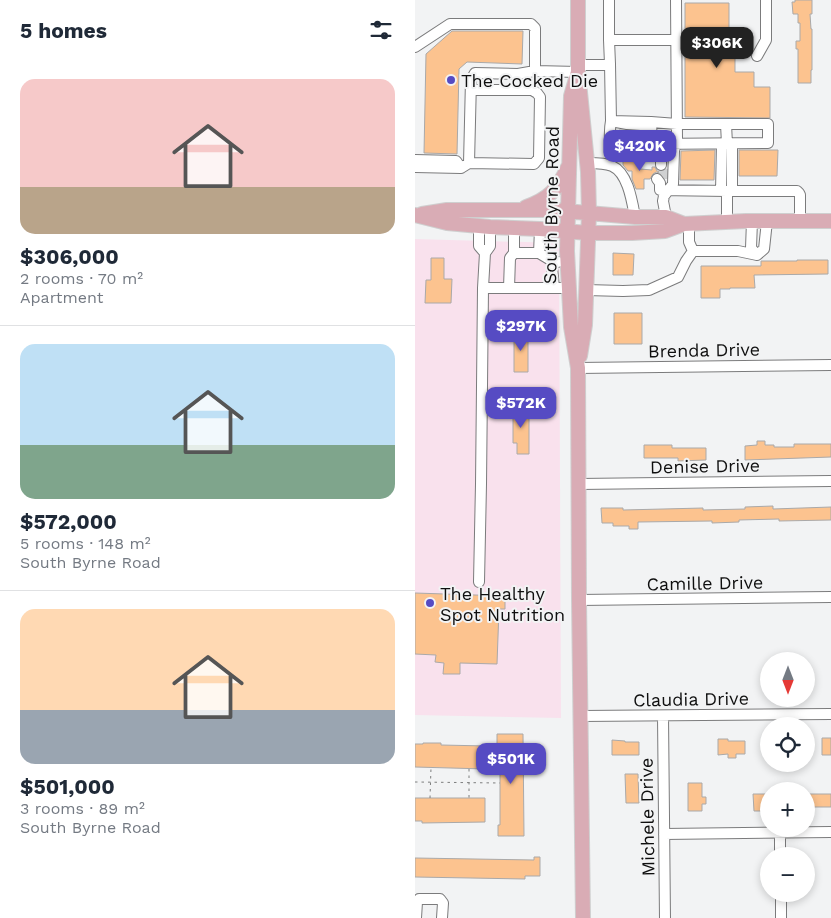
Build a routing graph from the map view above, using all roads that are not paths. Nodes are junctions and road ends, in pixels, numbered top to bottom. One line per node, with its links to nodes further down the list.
1 (578, 0): 10 (main road, South Byrne Road)
2 (609, 0): 5 (street)
3 (676, 0): 6 (street)
4 (767, 0): 8 (street)
5 (609, 40): 6 (street); 9 (street)
6 (677, 40): 16 (street)
7 (415, 47): 11 (street)
8 (757, 56)
9 (610, 64): 10 (street); 15 (street)
10 (578, 68): 11 (street); 22 (main road, South Byrne Road); 23 (main road, South Byrne Road)
11 (535, 71): 12 (street)
12 (518, 74): 13 (street); 14 (street)
13 (471, 90): 14 (street); 24 (street)
14 (518, 90): 24 (street)
15 (651, 122): 16 (street); 18 (street)
16 (677, 124): 17 (street); 20 (street)
17 (726, 124): 19 (street); 19 (street)
18 (661, 144): 20 (street); 25 (street)
19 (727, 144): 20 (street); 28 (street)
20 (676, 145): 27 (street)
21 (415, 160): 24 (street)
22 (570, 163): 29 (main road); 30 (main road, South Byrne Road)
23 (587, 163): 31 (main road, South Byrne Road); 32 (street)
24 (465, 166): 26 (street)
25 (661, 166)
26 (415, 167)
27 (662, 184): 28 (street); 33 (street)
28 (727, 191): 36 (street); 38 (street)
29 (518, 210): 30 (main road); 40 (main road)
30 (569, 211): 31 (main road); 43 (main road, South Byrne Road)
31 (589, 213): 32 (main road); 44 (main road, South Byrne Road)
32 (635, 217): 33 (main road)
33 (666, 217): 39 (main road)
34 (752, 221): 35 (main road); 38 (main road); 48 (street)
35 (767, 221): 36 (main road); 48 (street)
36 (800, 221): 37 (main road)
37 (831, 221)
38 (727, 222): 39 (main road)
39 (687, 224): 44 (main road); 45 (street)
40 (485, 227): 41 (main road); 50 (street)
41 (514, 228): 42 (main road); 46 (street)
42 (540, 229): 43 (main road); 47 (street)
43 (567, 232): 44 (main road); 49 (main road, South Byrne Road)
44 (588, 233): 54 (main road, South Byrne Road)
45 (693, 250): 48 (street); 54 (street)
46 (514, 253): 47 (street); 51 (street)
47 (539, 253): 49 (street)
48 (757, 255)
49 (560, 262): 52 (street); 53 (main road, South Byrne Road)
50 (483, 288): 51 (street); 59 (street)
51 (509, 288): 52 (street)
52 (554, 288): 53 (street)
53 (569, 288): 56 (main road, South Byrne Road)
54 (586, 290): 56 (main road, South Byrne Road)
55 (831, 365): 56 (street, Brenda Drive)
56 (578, 368): 58 (main road, South Byrne Road)
57 (831, 481): 58 (street, Denise Drive)
58 (579, 484): 61 (main road, South Byrne Road)
59 (479, 582)
60 (831, 597): 61 (street, Camille Drive)
61 (579, 600): 63 (main road, South Byrne Road)
62 (831, 714): 64 (street, Claudia Drive)
63 (581, 716): 64 (street, Claudia Drive); 72 (main road, South Byrne Road)
64 (663, 716): 68 (street, Michele Drive)
65 (760, 832): 68 (street)
66 (815, 832): 67 (street)
67 (831, 832)
68 (664, 834): 73 (street, Michele Drive)
69 (781, 902): 74 (street)
70 (416, 918): 71 (street)
71 (442, 918)
72 (583, 918)
73 (665, 918)
74 (781, 918)

